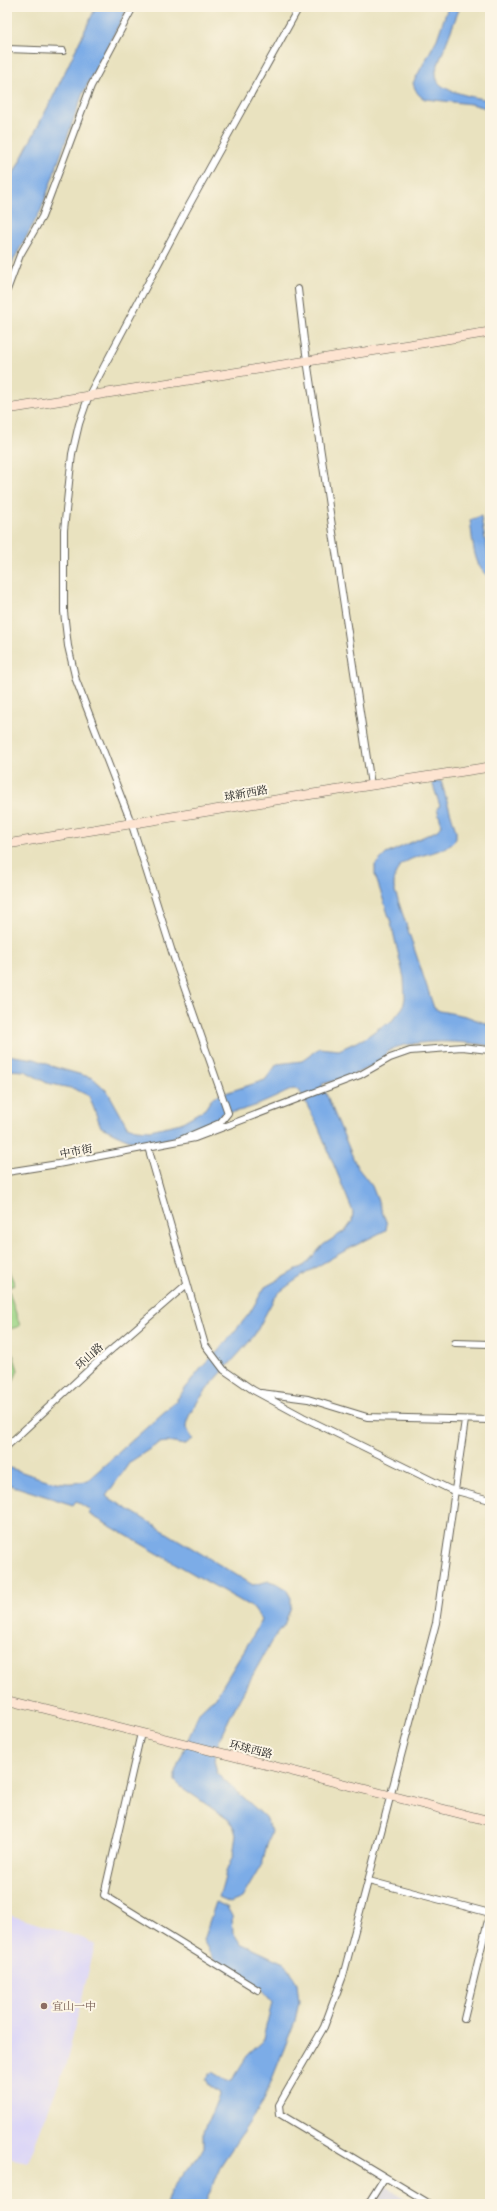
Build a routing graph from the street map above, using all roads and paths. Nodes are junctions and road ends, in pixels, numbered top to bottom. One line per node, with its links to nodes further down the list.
1 (133, 7): 6 (street)
2 (299, 7): 9 (street)
3 (7, 49): 4 (street)
4 (63, 51)
5 (298, 289): 8 (street)
6 (7, 290)
7 (490, 332): 8 (street)
8 (307, 361): 9 (street); 12 (street)
9 (89, 396): 10 (street); 13 (street)
10 (7, 409)
11 (490, 767): 12 (street, 球新西路)
12 (371, 785): 13 (street, 球新西路)
13 (132, 824): 14 (street, 球新西路); 16 (street)
14 (7, 844)
15 (489, 1050): 16 (street)
16 (178, 1141): 17 (street, 中市街)
17 (148, 1148): 18 (street, 中市街); 19 (street)
18 (7, 1172)
19 (187, 1284): 22 (street); 25 (street, 环山路)
20 (455, 1343): 21 (street)
21 (490, 1344)
22 (258, 1392): 23 (street); 26 (street)
23 (465, 1420): 24 (street); 26 (street)
24 (490, 1420)
25 (7, 1446)
26 (456, 1491): 27 (street); 30 (street)
27 (490, 1500)
28 (7, 1699): 29 (street, 环球西路)
29 (141, 1733): 30 (street, 环球西路); 34 (street)
30 (391, 1797): 31 (street, 环球西路); 32 (street)
31 (490, 1821)
32 (369, 1881): 33 (street); 36 (street)
33 (490, 1913): 35 (street)
34 (258, 1990)
35 (464, 2019)
36 (385, 2177): 37 (street); 38 (street)
37 (368, 2204)
38 (430, 2204)

